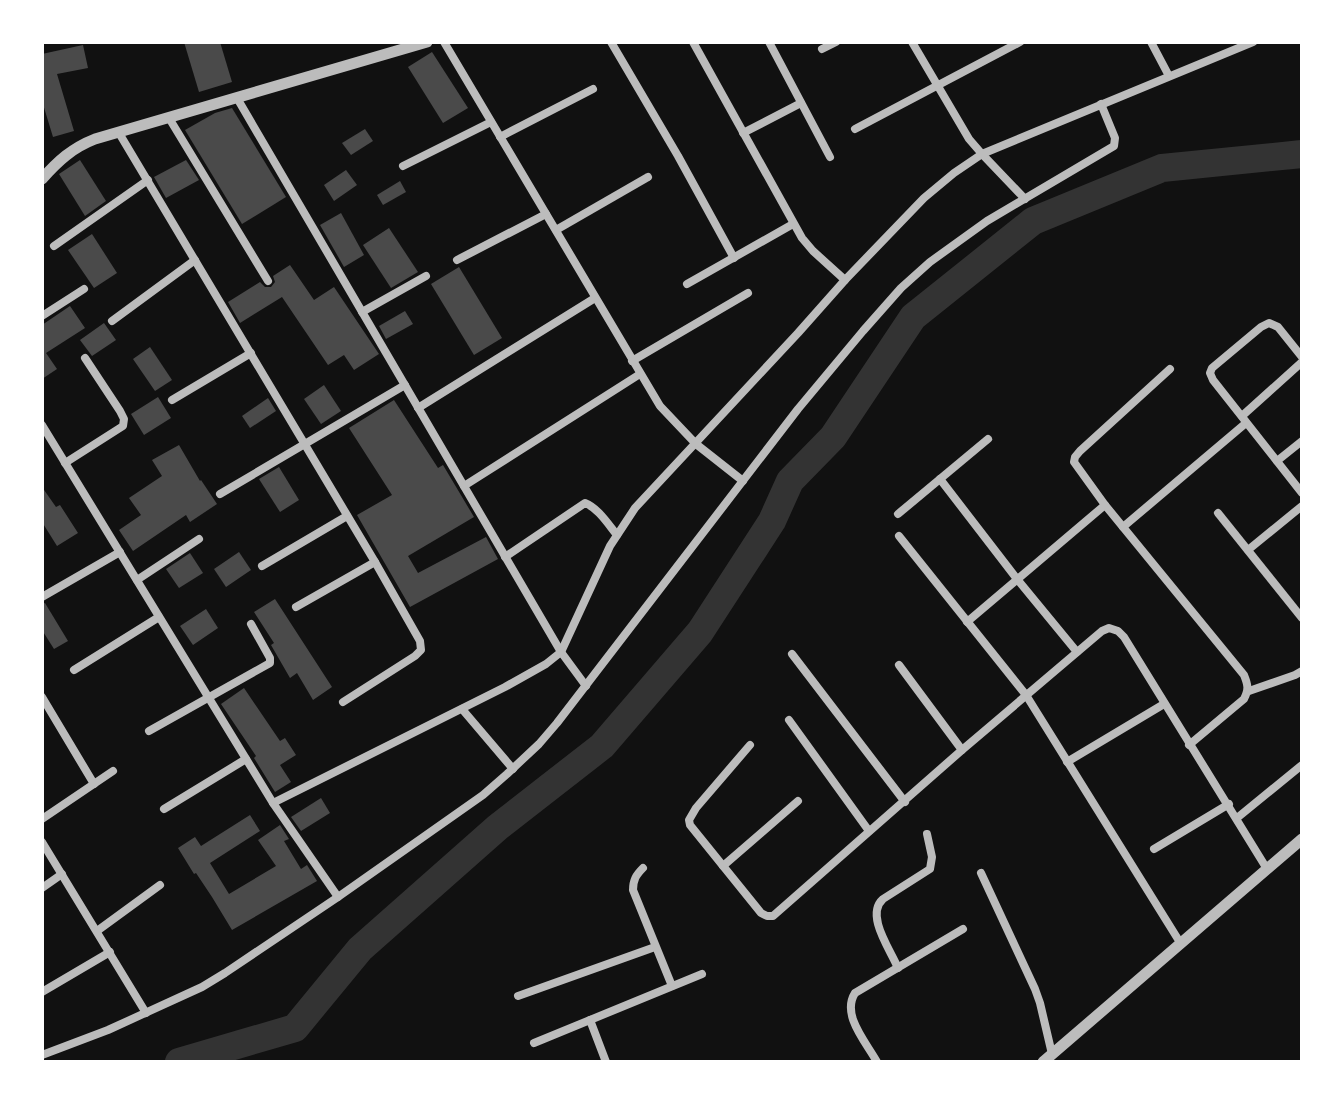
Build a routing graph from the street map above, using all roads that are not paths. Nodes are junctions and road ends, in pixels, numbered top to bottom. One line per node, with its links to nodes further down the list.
1 (427, 42): 15 (street)
2 (444, 42): 19 (street)
3 (611, 42): 35 (street)
4 (693, 42): 22 (street)
5 (769, 42): 16 (street)
6 (836, 42): 11 (street)
7 (912, 42): 13 (street)
8 (1020, 42): 13 (street)
9 (1151, 42): 12 (street)
10 (1253, 42): 12 (street)
11 (822, 49)
12 (1169, 76): 17 (street)
13 (937, 85): 20 (street); 24 (street)
14 (593, 89): 23 (street)
15 (237, 98): 18 (street); 45 (street)
16 (801, 103): 22 (street); 25 (street)
17 (1101, 104): 24 (street); 30 (street)
18 (169, 118): 21 (street); 40 (street)
19 (491, 122): 23 (street); 26 (street)
20 (855, 129)
21 (119, 133): 28 (street); 29 (street)
22 (743, 133): 32 (street)
23 (500, 137): 31 (street)
24 (982, 154): 30 (street); 39 (street)
25 (830, 157)
26 (403, 166)
27 (648, 177): 33 (street)
28 (42, 179)
29 (148, 180): 34 (street); 36 (street)
30 (1025, 199): 66 (street)
31 (546, 214): 33 (street); 37 (street)
32 (793, 224): 35 (street); 39 (street)
33 (556, 230): 44 (street)
34 (54, 246)
35 (734, 258): 41 (street)
36 (195, 260): 47 (street); 48 (street)
37 (457, 260)
38 (426, 276): 45 (street)
39 (845, 280): 61 (street)
40 (268, 281)
41 (687, 284)
42 (84, 289): 46 (street)
43 (748, 293): 51 (street)
44 (595, 298): 51 (street); 56 (street)
45 (362, 312): 54 (street)
46 (42, 316)
47 (112, 321)
48 (251, 353): 55 (street); 62 (street)
49 (85, 358): 64 (street)
50 (1302, 359): 57 (street); 57 (street)
51 (632, 361): 53 (street)
52 (1170, 369): 70 (street)
53 (640, 374): 61 (street); 67 (street)
54 (405, 385): 56 (street); 62 (street)
55 (172, 400)
56 (418, 408): 67 (street)
57 (1244, 419): 63 (street); 75 (street)
58 (43, 431): 64 (street)
59 (988, 439): 65 (street)
60 (1302, 441): 63 (street)
61 (696, 444): 66 (street); 76 (street)
62 (305, 445): 69 (street); 74 (street)
63 (1277, 461): 68 (street)
64 (65, 463): 80 (street)
65 (940, 479): 73 (street); 84 (street)
66 (743, 481): 98 (street)
67 (464, 486): 81 (street)
68 (1302, 493)
69 (220, 494)
70 (1105, 505): 75 (street); 84 (street)
71 (1302, 506): 79 (street)
72 (1218, 513): 79 (street)
73 (898, 514)
74 (347, 516): 82 (street); 83 (street)
75 (1123, 527): 99 (street)
76 (617, 535): 81 (street); 92 (street)
77 (899, 536): 90 (street)
78 (199, 539): 85 (street)
79 (1248, 550): 89 (street)
80 (120, 552): 85 (street); 86 (street)
81 (505, 557): 92 (street)
82 (375, 562): 87 (street); 103 (street)
83 (262, 566)
84 (1017, 579): 90 (street); 93 (street)
85 (137, 580): 88 (street)
86 (42, 597)
87 (296, 607)
88 (159, 617): 96 (street); 102 (street)
89 (1302, 618)
90 (967, 622): 100 (street)
91 (251, 624): 102 (street)
92 (561, 652): 98 (street); 105 (street)
93 (1077, 652): 100 (street); 104 (street)
94 (792, 654): 118 (street)
95 (899, 665): 110 (street)
96 (74, 670)
97 (1302, 671): 99 (street)
98 (586, 686): 114 (street)
99 (1249, 691): 109 (street)
100 (1026, 695): 110 (street); 112 (street)
101 (42, 697): 116 (street)
102 (208, 697): 107 (street); 111 (street)
103 (343, 702)
104 (1164, 704): 109 (street); 112 (street)
105 (462, 709): 114 (street); 119 (street)
106 (789, 720): 124 (street)
107 (149, 731)
108 (750, 745): 129 (street)
109 (1189, 745): 120 (street)
110 (962, 750): 118 (street)
111 (246, 759): 119 (street); 121 (street)
112 (1067, 762): 139 (street)
113 (1302, 765): 122 (street)
114 (513, 769): 136 (street)
115 (113, 771): 116 (street)
116 (94, 784): 123 (street)
117 (798, 801): 129 (street)
118 (905, 802): 124 (street)
119 (273, 803): 136 (street)
120 (1229, 804): 122 (street); 128 (street)
121 (164, 809)
122 (1237, 818): 131 (street)
123 (42, 819)
124 (869, 831): 129 (street)
125 (927, 834): 142 (street)
126 (1302, 839): 131 (street)
127 (42, 842): 133 (street)
128 (1154, 849)
129 (723, 866)
130 (643, 868): 140 (street)
131 (1267, 869): 139 (street)
132 (981, 873): 151 (street)
133 (62, 874): 135 (street); 138 (street)
134 (160, 885): 138 (street)
135 (42, 888)
136 (338, 897): 147 (street)
137 (963, 929): 142 (street)
138 (97, 931): 141 (street)
139 (1181, 944): 151 (street)
140 (655, 947): 144 (street); 146 (street)
141 (110, 952): 145 (street); 147 (street)
142 (898, 968): 153 (street)
143 (702, 974): 144 (street)
144 (672, 986): 148 (street)
145 (42, 992)
146 (518, 996)
147 (146, 1013): 150 (street)
148 (590, 1020): 149 (street); 152 (street)
149 (534, 1043)
150 (42, 1055)
151 (1048, 1058)
152 (606, 1062)
153 (877, 1062)

